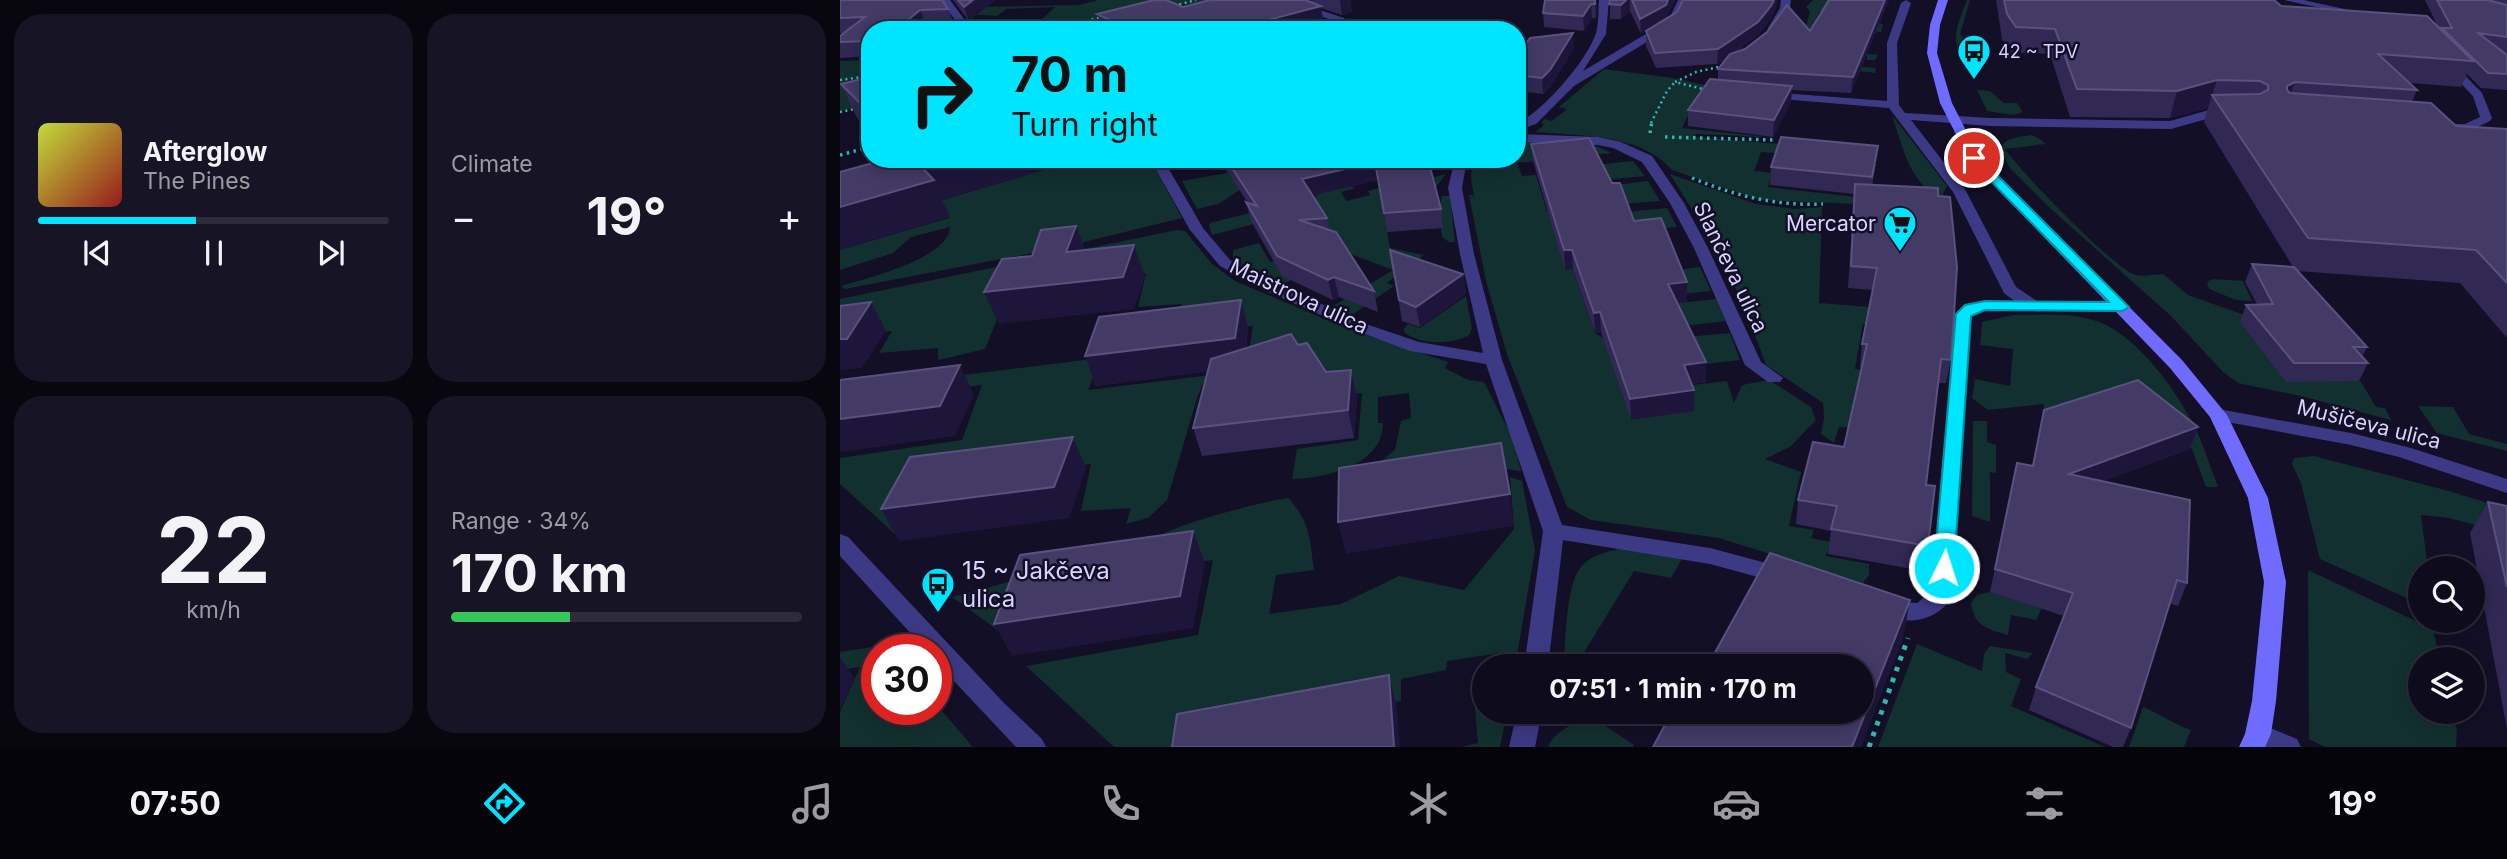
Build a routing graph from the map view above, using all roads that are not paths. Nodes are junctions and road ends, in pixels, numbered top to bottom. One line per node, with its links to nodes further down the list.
1 (945, 0): 10 (street)
2 (1604, 0): 14 (street)
3 (1683, 0): 14 (street)
4 (1786, 0): 12 (street)
5 (1943, 0): 18 (main road)
6 (2289, 0): 9 (street)
7 (1906, 3): 16 (street)
8 (1311, 10): 11 (street)
9 (2382, 18)
10 (961, 21)
11 (1341, 21)
12 (1769, 35)
13 (2435, 50): 20 (street)
14 (1570, 84): 19 (street)
15 (1762, 94): 16 (street)
16 (1898, 110): 18 (street); 24 (street)
17 (2240, 115): 18 (street)
18 (1954, 120): 25 (main road)
19 (1526, 123)
20 (2428, 125)
21 (1526, 138): 27 (street, Slančeva ulica)
22 (1161, 168): 26 (street, Maistrova ulica)
23 (1459, 168): 26 (street)
24 (2038, 307): 25 (street); 33 (street)
25 (2122, 307): 28 (main road)
26 (1493, 360): 30 (street)
27 (1774, 378)
28 (2218, 415): 29 (street, Mušičeva ulica); 36 (main road)
29 (2507, 486)
30 (1554, 531): 32 (street); 34 (street)
31 (840, 541): 37 (street)
32 (1795, 579)
33 (1889, 610)
34 (1538, 654)
35 (1527, 724): 38 (street)
36 (2255, 740): 39 (street)
37 (1033, 747)
38 (1522, 747)
39 (2288, 747)

